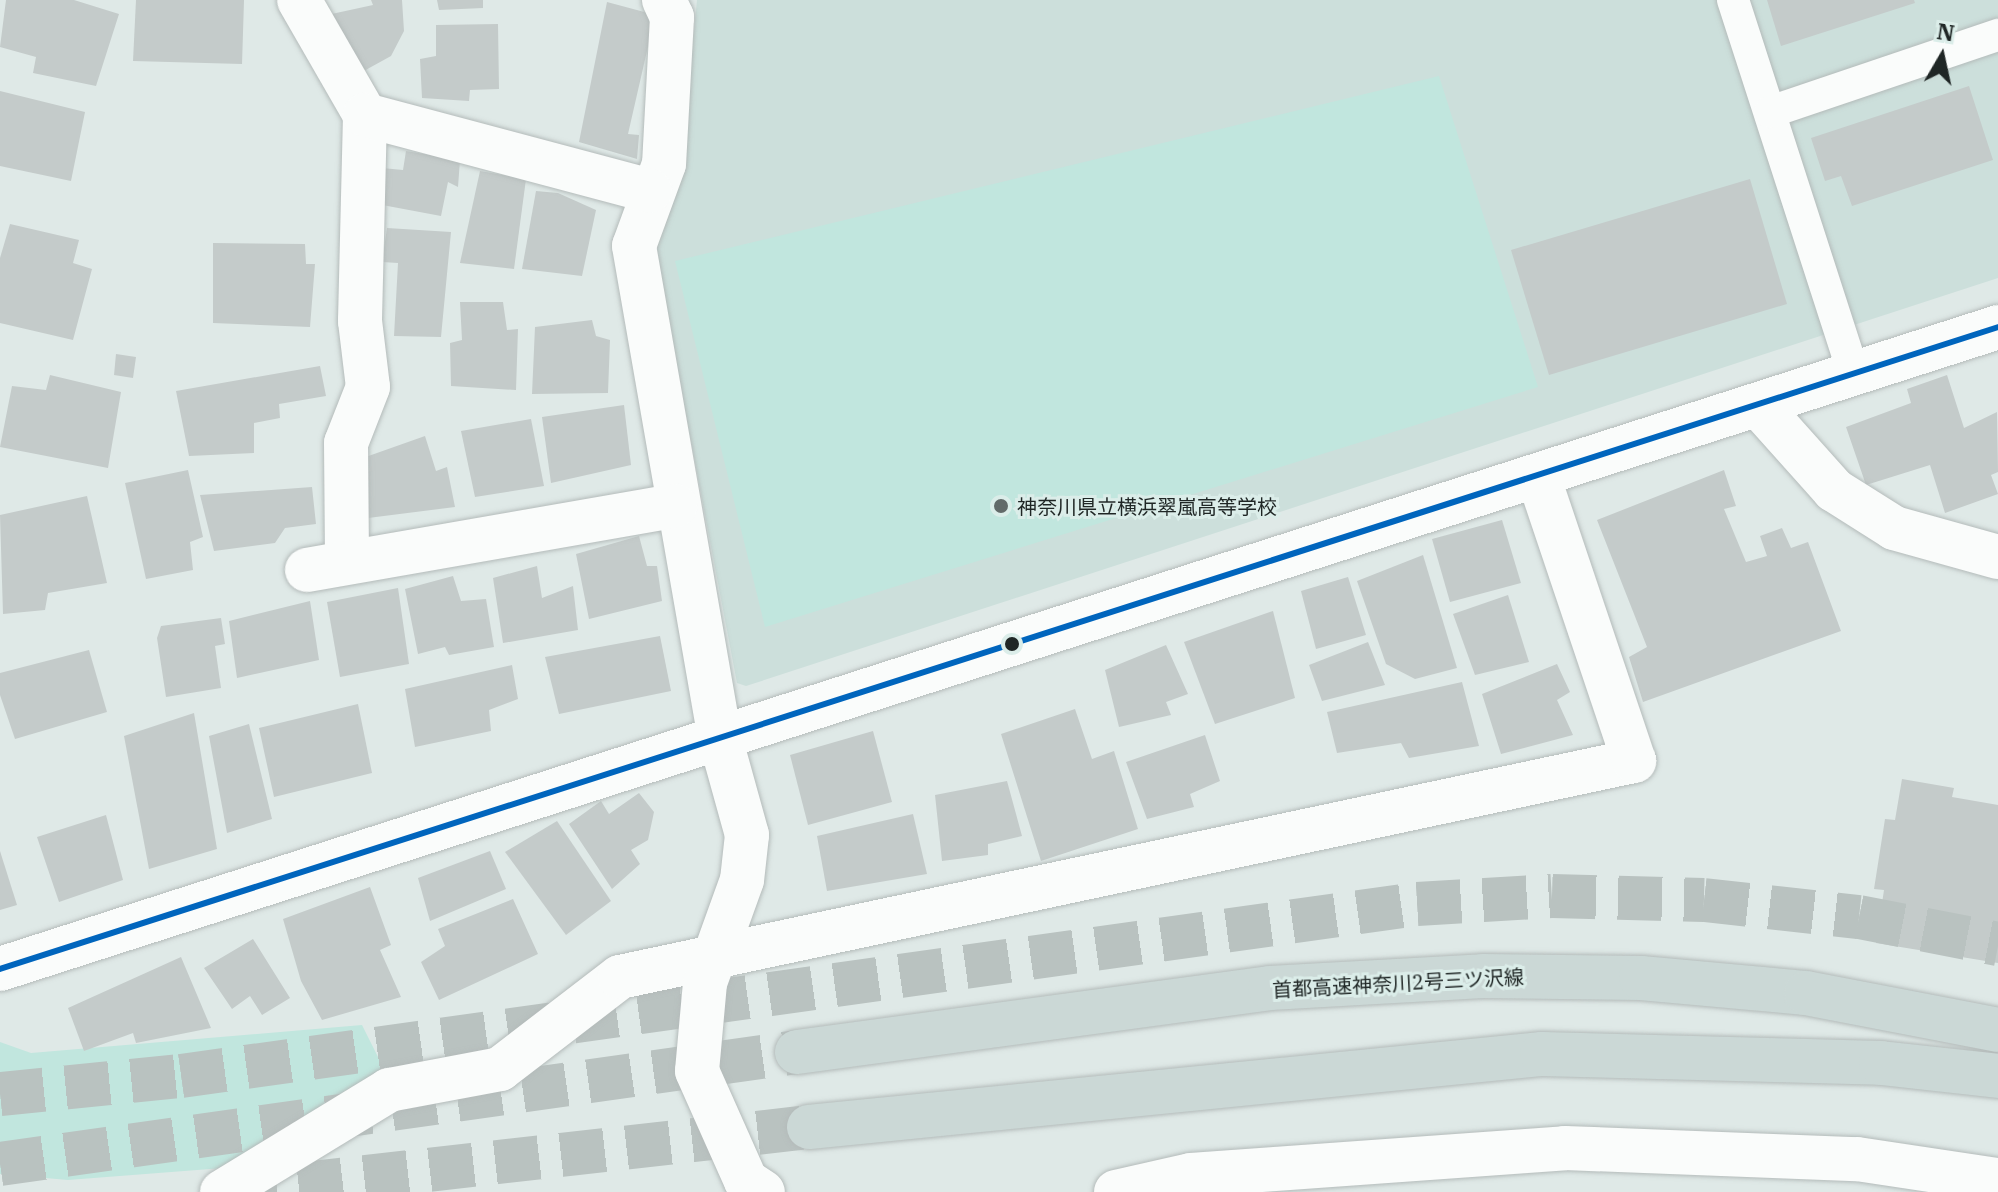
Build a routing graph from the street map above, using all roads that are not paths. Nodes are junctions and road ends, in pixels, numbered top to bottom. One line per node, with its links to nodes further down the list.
1 (299, 0): 6 (street)
2 (664, 0): 7 (street)
3 (1733, 0): 5 (lane)
4 (1998, 35): 5 (lane)
5 (1770, 112): 9 (lane)
6 (365, 115): 7 (street); 12 (street)
7 (650, 191): 12 (street)
8 (1998, 327): 9 (street)
9 (1854, 375): 10 (street)
10 (1759, 406): 11 (street); 13 (street)
11 (1539, 478): 14 (street); 15 (street)
12 (675, 506): 14 (street)
13 (1998, 557)
14 (719, 734): 15 (street); 16 (street)
15 (713, 960): 22 (street); 23 (street)
16 (0, 969)
17 (1998, 1030): 18 (highway, 首都高速神奈川2号三ツ沢線)
18 (797, 1052)
19 (1998, 1076): 20 (highway)
20 (809, 1127)
21 (1998, 1180): 24 (street)
22 (222, 1192)
23 (763, 1192)
24 (1116, 1192)

